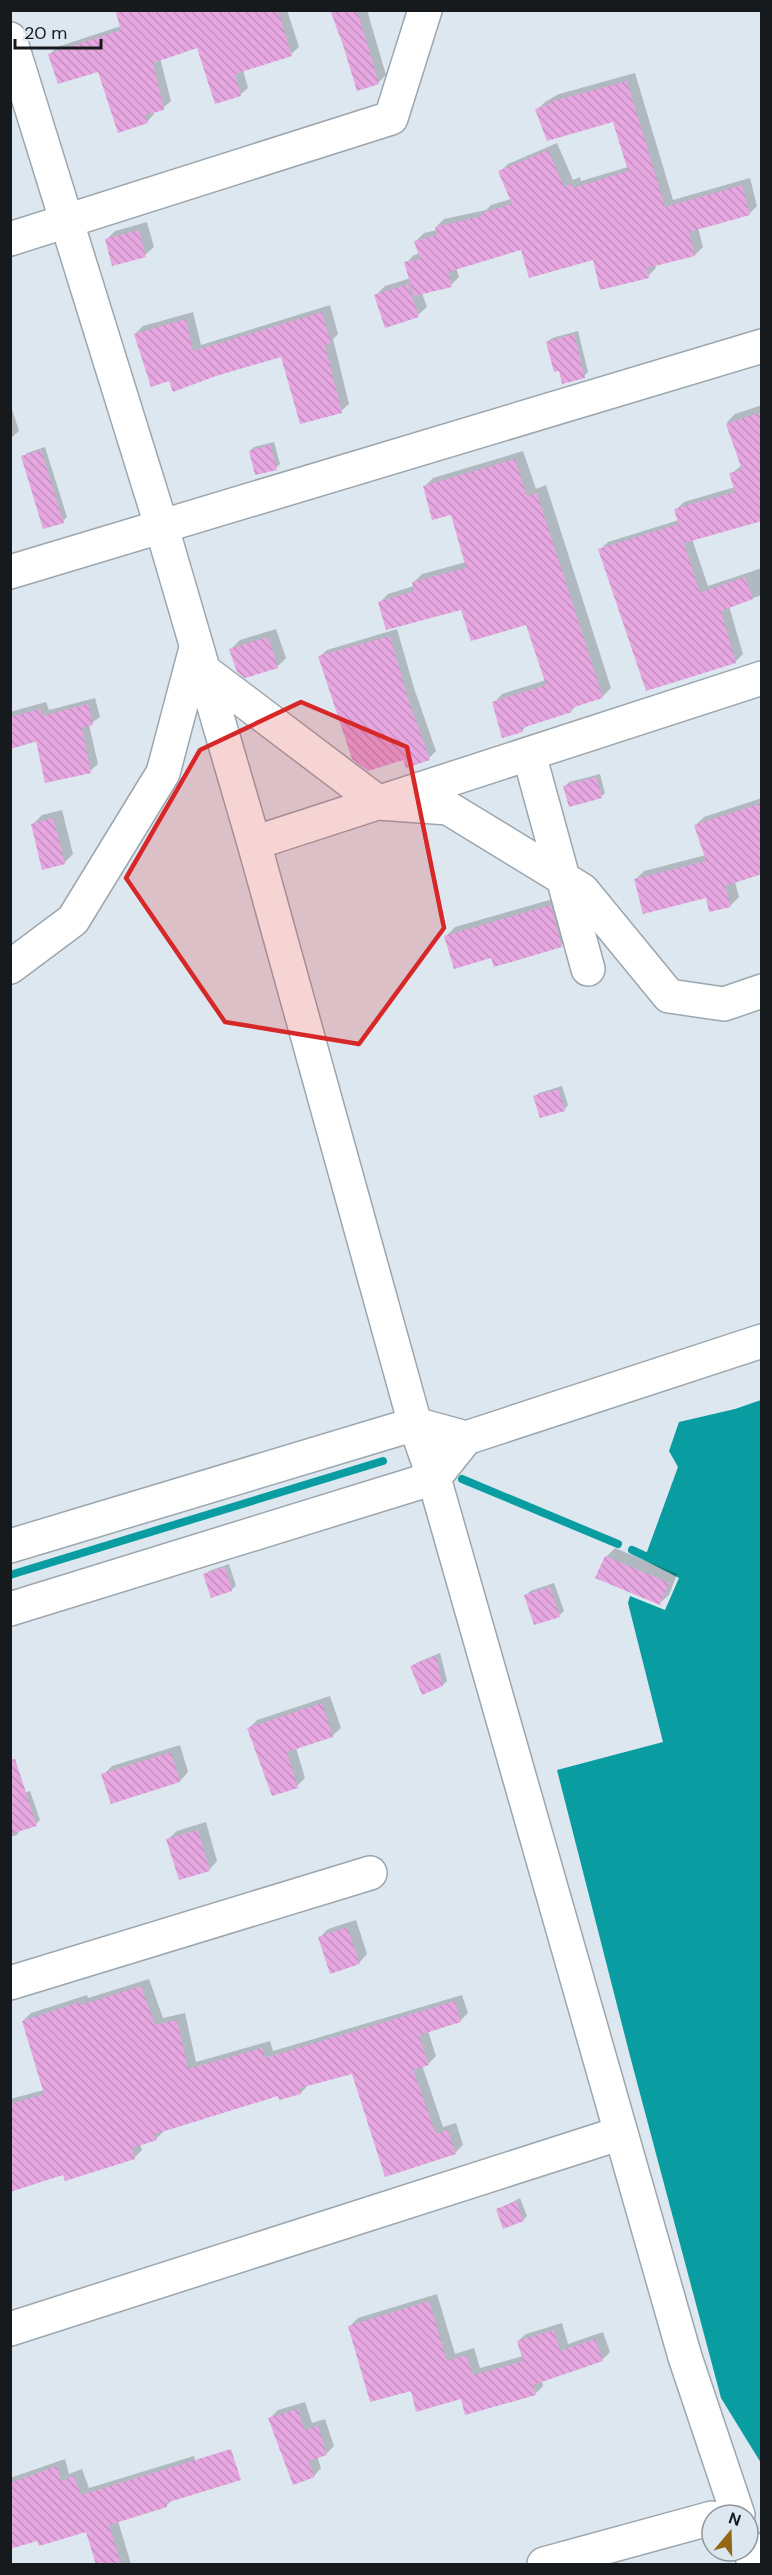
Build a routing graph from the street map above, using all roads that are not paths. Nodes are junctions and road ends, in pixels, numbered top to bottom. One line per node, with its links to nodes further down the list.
1 (425, 10): 3 (street)
2 (10, 39): 3 (street)
3 (66, 222): 4 (street); 6 (street)
4 (10, 238)
5 (762, 346): 6 (street)
6 (162, 528): 7 (street); 8 (street)
7 (10, 572)
8 (200, 658): 11 (street); 12 (street); 14 (street)
9 (762, 678): 10 (street)
10 (529, 754): 11 (street); 13 (street)
11 (379, 803): 12 (street); 13 (street)
12 (254, 843): 18 (street)
13 (563, 879): 15 (street); 16 (street)
14 (10, 967)
15 (588, 969)
16 (762, 991)
17 (762, 1341): 19 (street)
18 (415, 1424): 19 (street); 20 (street); 21 (street)
19 (466, 1438): 20 (street)
20 (434, 1478): 22 (street); 25 (street)
21 (10, 1546)
22 (10, 1609)
23 (370, 1873): 24 (street)
24 (10, 1983)
25 (621, 2133): 26 (street); 27 (street)
26 (10, 2329)
27 (724, 2503)
28 (700, 2522): 29 (street)
29 (544, 2565)

